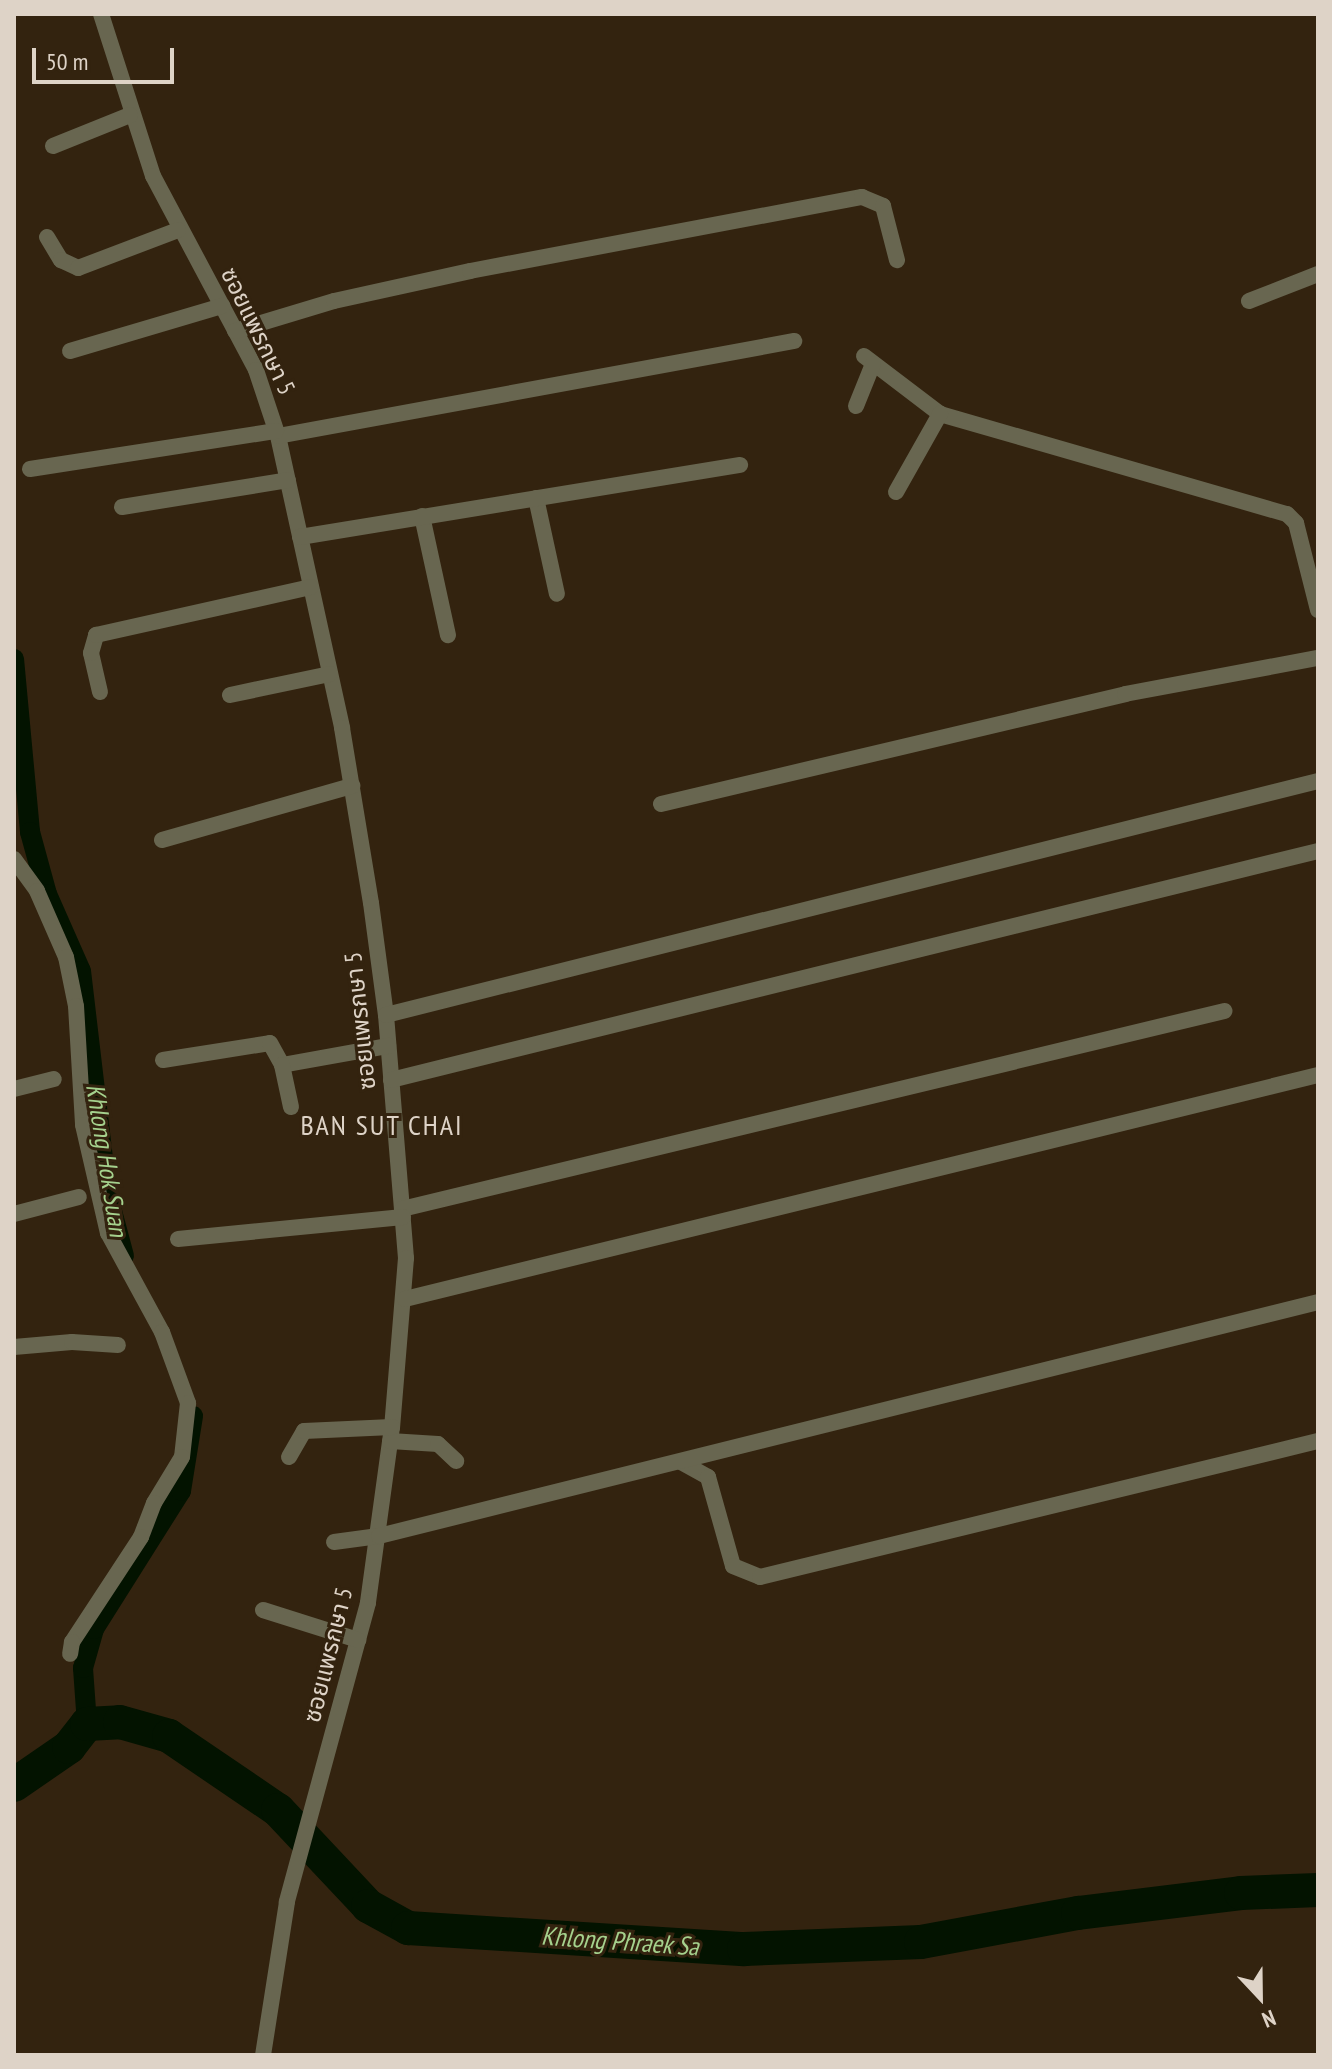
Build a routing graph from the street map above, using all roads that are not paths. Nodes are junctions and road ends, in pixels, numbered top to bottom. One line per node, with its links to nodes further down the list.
1 (101, 14): 2 (street, ซอยแพรกษา 5)
2 (130, 115): 3 (street); 4 (street, ซอยแพรกษา 5)
3 (53, 146)
4 (178, 230): 5 (street); 9 (street, ซอยแพรกษา 5)
5 (47, 237)
6 (897, 260): 10 (street)
7 (1318, 274): 8 (street)
8 (1249, 301)
9 (222, 306): 10 (street, ซอยแพรกษา 5); 12 (street)
10 (235, 331): 15 (street, ซอยแพรกษา 5)
11 (794, 341): 15 (street)
12 (70, 351)
13 (856, 406): 14 (street)
14 (936, 421): 19 (street); 26 (street)
15 (277, 433): 17 (street); 18 (street, ซอยแพรกษา 5)
16 (740, 465): 20 (street)
17 (30, 469)
18 (288, 480): 21 (street); 23 (street, ซอยแพรกษา 5)
19 (896, 492)
20 (536, 498): 22 (street); 25 (street)
21 (122, 507)
22 (422, 516): 23 (street); 27 (street)
23 (300, 537): 24 (street, ซอยแพรกษา 5)
24 (311, 587): 29 (street, ซอยแพรกษา 5); 30 (street)
25 (557, 594)
26 (1318, 610)
27 (448, 635)
28 (1318, 658): 34 (street)
29 (330, 674): 31 (street); 33 (street, ซอยแพรกษา 5)
30 (100, 692)
31 (230, 695)
32 (1318, 781): 39 (street)
33 (352, 786): 35 (street); 39 (street, ซอยแพรกษา 5)
34 (661, 804)
35 (162, 840)
36 (1318, 851): 45 (street)
37 (14, 859): 65 (street)
38 (1224, 1011): 49 (street)
39 (386, 1015): 40 (street, ซอยแพรกษา 5)
40 (388, 1046): 42 (street); 45 (street, ซอยแพรกษา 5)
41 (163, 1060): 42 (street)
42 (282, 1065): 47 (street)
43 (1318, 1075): 52 (street)
44 (54, 1079): 46 (street)
45 (391, 1080): 49 (street, ซอยแพรกษา 5)
46 (14, 1089)
47 (291, 1107)
48 (79, 1197): 50 (street)
49 (402, 1213): 51 (street); 52 (street, ซอยแพรกษา 5)
50 (14, 1214)
51 (178, 1239)
52 (405, 1299): 56 (street, ซอยแพรกษา 5)
53 (1318, 1302): 60 (street)
54 (118, 1345): 55 (street)
55 (14, 1347)
56 (391, 1434): 58 (street); 59 (street); 61 (street, ซอยแพรกษา 5)
57 (1318, 1441): 60 (street)
58 (289, 1457)
59 (456, 1461)
60 (681, 1462): 61 (street)
61 (379, 1536): 62 (street); 64 (street, ซอยแพรกษา 5)
62 (334, 1542)
63 (263, 1610): 64 (street)
64 (358, 1640): 66 (street, ซอยแพรกษา 5)
65 (70, 1654)
66 (263, 2055)

